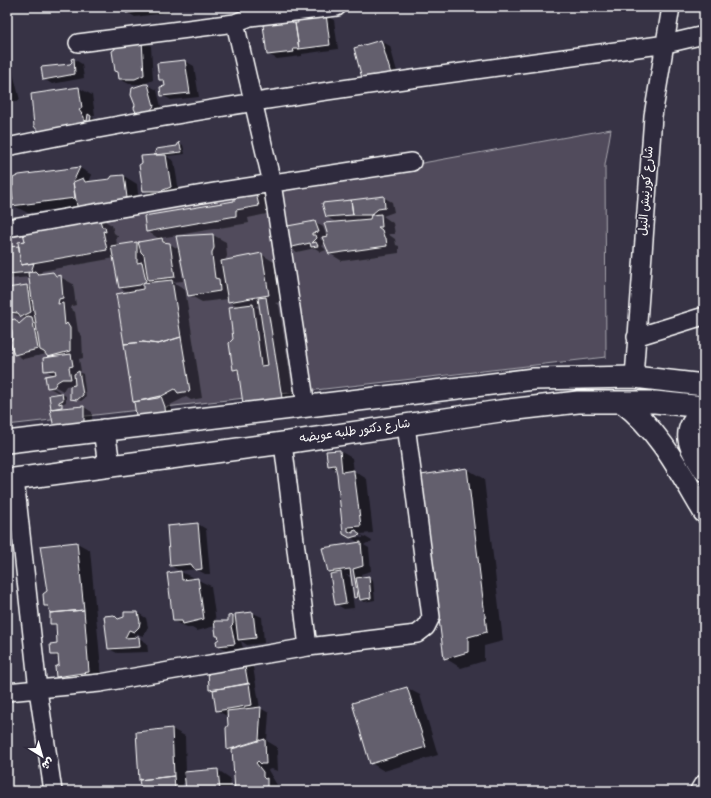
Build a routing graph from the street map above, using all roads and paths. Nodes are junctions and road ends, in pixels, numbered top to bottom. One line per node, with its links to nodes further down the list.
1 (337, 7): 3 (street)
2 (671, 7): 7 (street, شارع كورنيش النيل)
3 (317, 8): 4 (street)
4 (235, 23): 6 (street); 8 (street)
5 (704, 35): 7 (street)
6 (78, 43)
7 (666, 44): 8 (street); 14 (street, شارع كورنيش النيل)
8 (253, 103): 9 (street); 11 (street)
9 (7, 147)
10 (412, 162): 11 (street)
11 (272, 183): 12 (street); 18 (street)
12 (7, 228)
13 (704, 316): 14 (street)
14 (636, 336): 15 (street, شارع كورنيش النيل)
15 (634, 377): 16 (street); 18 (street)
16 (704, 385)
17 (622, 402): 19 (street, شارع دكتور طلبه عويضه); 21 (street, شارع دكتور طلبه عويضه); 28 (street)
18 (306, 406): 22 (street)
19 (704, 407)
20 (704, 411): 26 (street)
21 (406, 425): 24 (street, شارع دكتور طلبه عويضه); 29 (street)
22 (104, 430): 23 (street); 25 (street)
23 (7, 442)
24 (283, 443): 25 (street, شارع دكتور طلبه عويضه); 29 (street)
25 (109, 465): 27 (street, شارع دكتور طلبه عويضه)
26 (704, 470)
27 (11, 479): 30 (street)
28 (704, 512)
29 (308, 647): 30 (street)
30 (38, 690): 31 (street); 33 (street)
31 (7, 692)
32 (704, 786): 34 (street)
33 (53, 791)
34 (701, 791)

